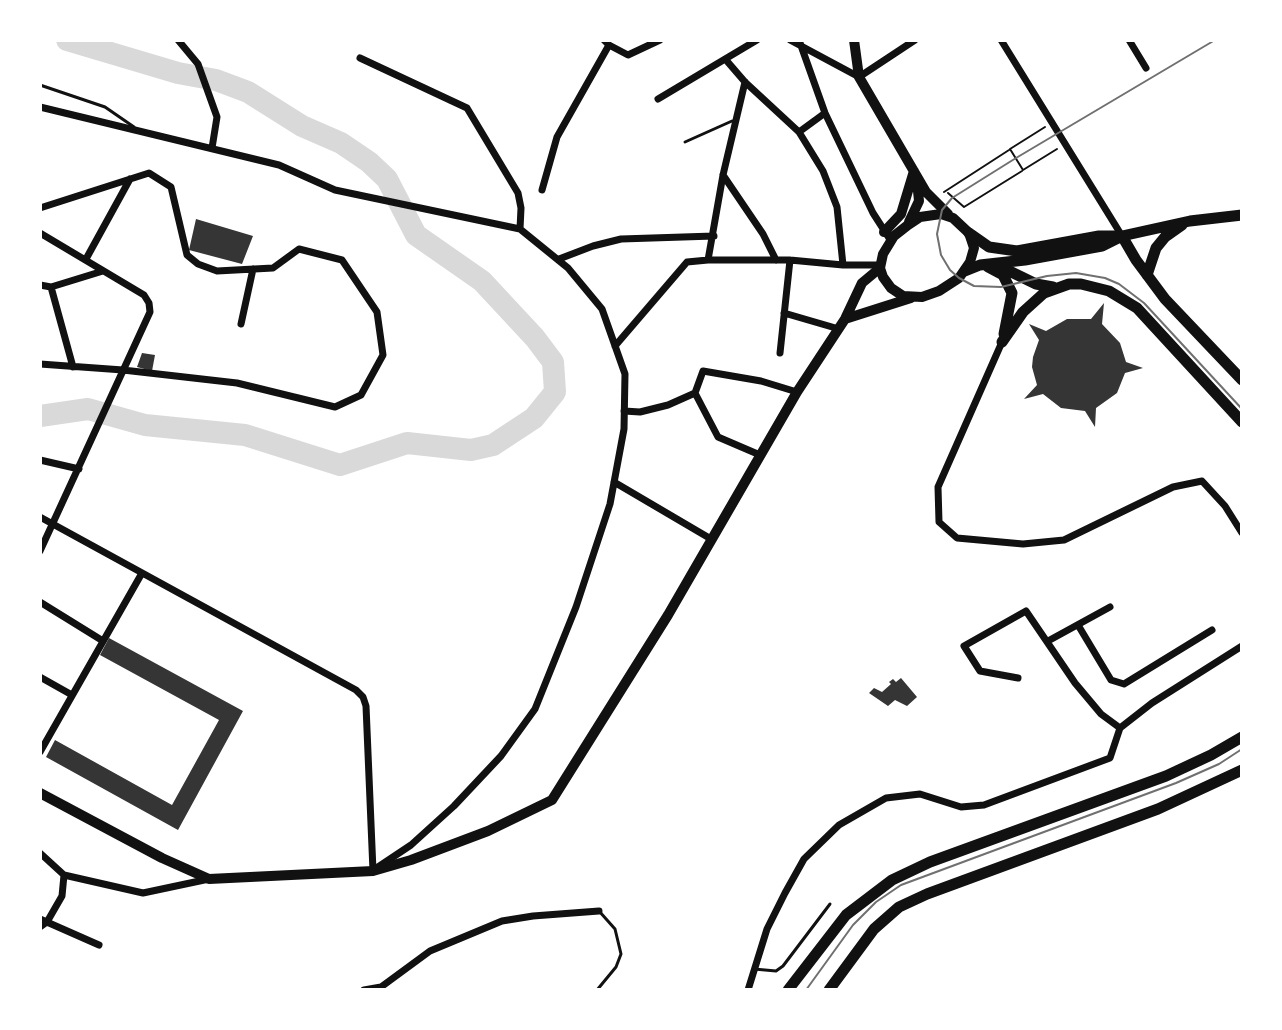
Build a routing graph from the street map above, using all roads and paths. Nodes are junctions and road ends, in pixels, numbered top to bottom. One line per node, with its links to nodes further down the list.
1 (178, 40): 26 (street)
2 (660, 40): 9 (street)
3 (757, 40): 12 (street)
4 (790, 40): 10 (street)
5 (854, 40): 14 (main road)
6 (915, 40): 14 (street)
7 (1001, 40): 21 (street)
8 (1129, 40): 13 (street)
9 (606, 42): 32 (street)
10 (799, 42): 14 (street); 19 (street)
11 (360, 58): 40 (street)
12 (726, 60): 15 (street); 17 (street)
13 (1146, 68)
14 (859, 77): 29 (main road)
15 (745, 82): 20 (street); 23 (street)
16 (40, 85): 22 (lane)
17 (658, 99)
18 (40, 107): 22 (street)
19 (825, 113): 23 (street); 45 (street)
20 (737, 119): 24 (lane); 30 (street)
21 (1051, 123): 25 (street); 27 (path)
22 (139, 130): 26 (street)
23 (799, 132): 51 (street)
24 (685, 142)
25 (1065, 144): 28 (path); 44 (street)
26 (212, 148): 40 (street)
27 (1010, 149): 28 (path); 33 (path)
28 (1023, 170): 33 (path)
29 (914, 171): 34 (main road); 39 (main road); 45 (main road)
30 (723, 175): 43 (street); 49 (street)
31 (130, 179): 35 (street); 46 (street); 55 (street)
32 (542, 190)
33 (946, 191): 34 (path)
34 (931, 199): 37 (main road)
35 (40, 208)
36 (1242, 215): 38 (main road)
37 (953, 218): 39 (main road); 42 (main road)
38 (1190, 221): 44 (main road); 58 (main road)
39 (908, 225): 45 (main road)
40 (520, 229): 47 (street)
41 (40, 233): 46 (street)
42 (969, 233): 44 (main road); 57 (main road)
43 (714, 236): 47 (street); 48 (street)
44 (1122, 236): 53 (main road); 58 (main road)
45 (887, 237): 54 (main road)
46 (86, 259): 56 (street)
47 (559, 259): 67 (street)
48 (708, 260): 49 (street); 67 (street)
49 (776, 260): 50 (street)
50 (790, 260): 51 (street); 63 (street)
51 (843, 265): 54 (street)
52 (980, 265): 53 (main road); 57 (main road); 66 (main road)
53 (995, 265): 61 (main road)
54 (880, 266): 62 (main road); 65 (main road)
55 (253, 269): 64 (street); 71 (street)
56 (103, 271): 60 (street); 71 (street)
57 (965, 271): 62 (main road)
58 (1147, 275): 72 (main road)
59 (40, 285): 60 (street)
60 (51, 287): 70 (street)
61 (1058, 287): 66 (main road); 76 (main road)
62 (911, 298): 65 (main road)
63 (784, 313): 65 (street); 68 (street)
64 (241, 324)
65 (842, 324): 73 (main road)
66 (1002, 342): 83 (street)
67 (615, 346): 75 (street)
68 (780, 353)
69 (40, 364): 70 (street)
70 (73, 367): 71 (street)
71 (123, 370): 79 (street)
72 (1242, 380)
73 (797, 392): 74 (street); 77 (main road)
74 (695, 393): 75 (street); 77 (street)
75 (624, 411): 80 (street)
76 (1242, 422)
77 (760, 455): 84 (main road)
78 (40, 460): 79 (street)
79 (79, 469): 82 (street)
80 (614, 482): 84 (street); 103 (street)
81 (40, 517): 82 (street)
82 (54, 525): 85 (street); 86 (street)
83 (1242, 533)
84 (711, 539): 103 (main road)
85 (40, 551)
86 (142, 573): 91 (street); 103 (street)
87 (40, 602): 91 (street)
88 (1110, 607): 89 (street)
89 (1078, 625): 90 (street); 92 (street)
90 (1212, 630)
91 (103, 641): 96 (street)
92 (1048, 641): 95 (street); 97 (street)
93 (1242, 646): 97 (street)
94 (40, 677): 96 (street)
95 (1018, 678)
96 (72, 695): 99 (street)
97 (1120, 728): 110 (street)
98 (1242, 737): 114 (main road)
99 (40, 752)
100 (1242, 770): 115 (main road)
101 (40, 793): 105 (main road)
102 (40, 853): 104 (street)
103 (373, 871): 105 (main road)
104 (64, 875): 105 (street); 108 (street)
105 (209, 879)
106 (830, 904): 110 (lane)
107 (599, 911): 111 (street); 112 (lane)
108 (42, 923): 109 (street)
109 (99, 945)
110 (754, 969): 113 (street)
111 (364, 990)
112 (597, 990)
113 (748, 990)
114 (788, 990)
115 (829, 990)

